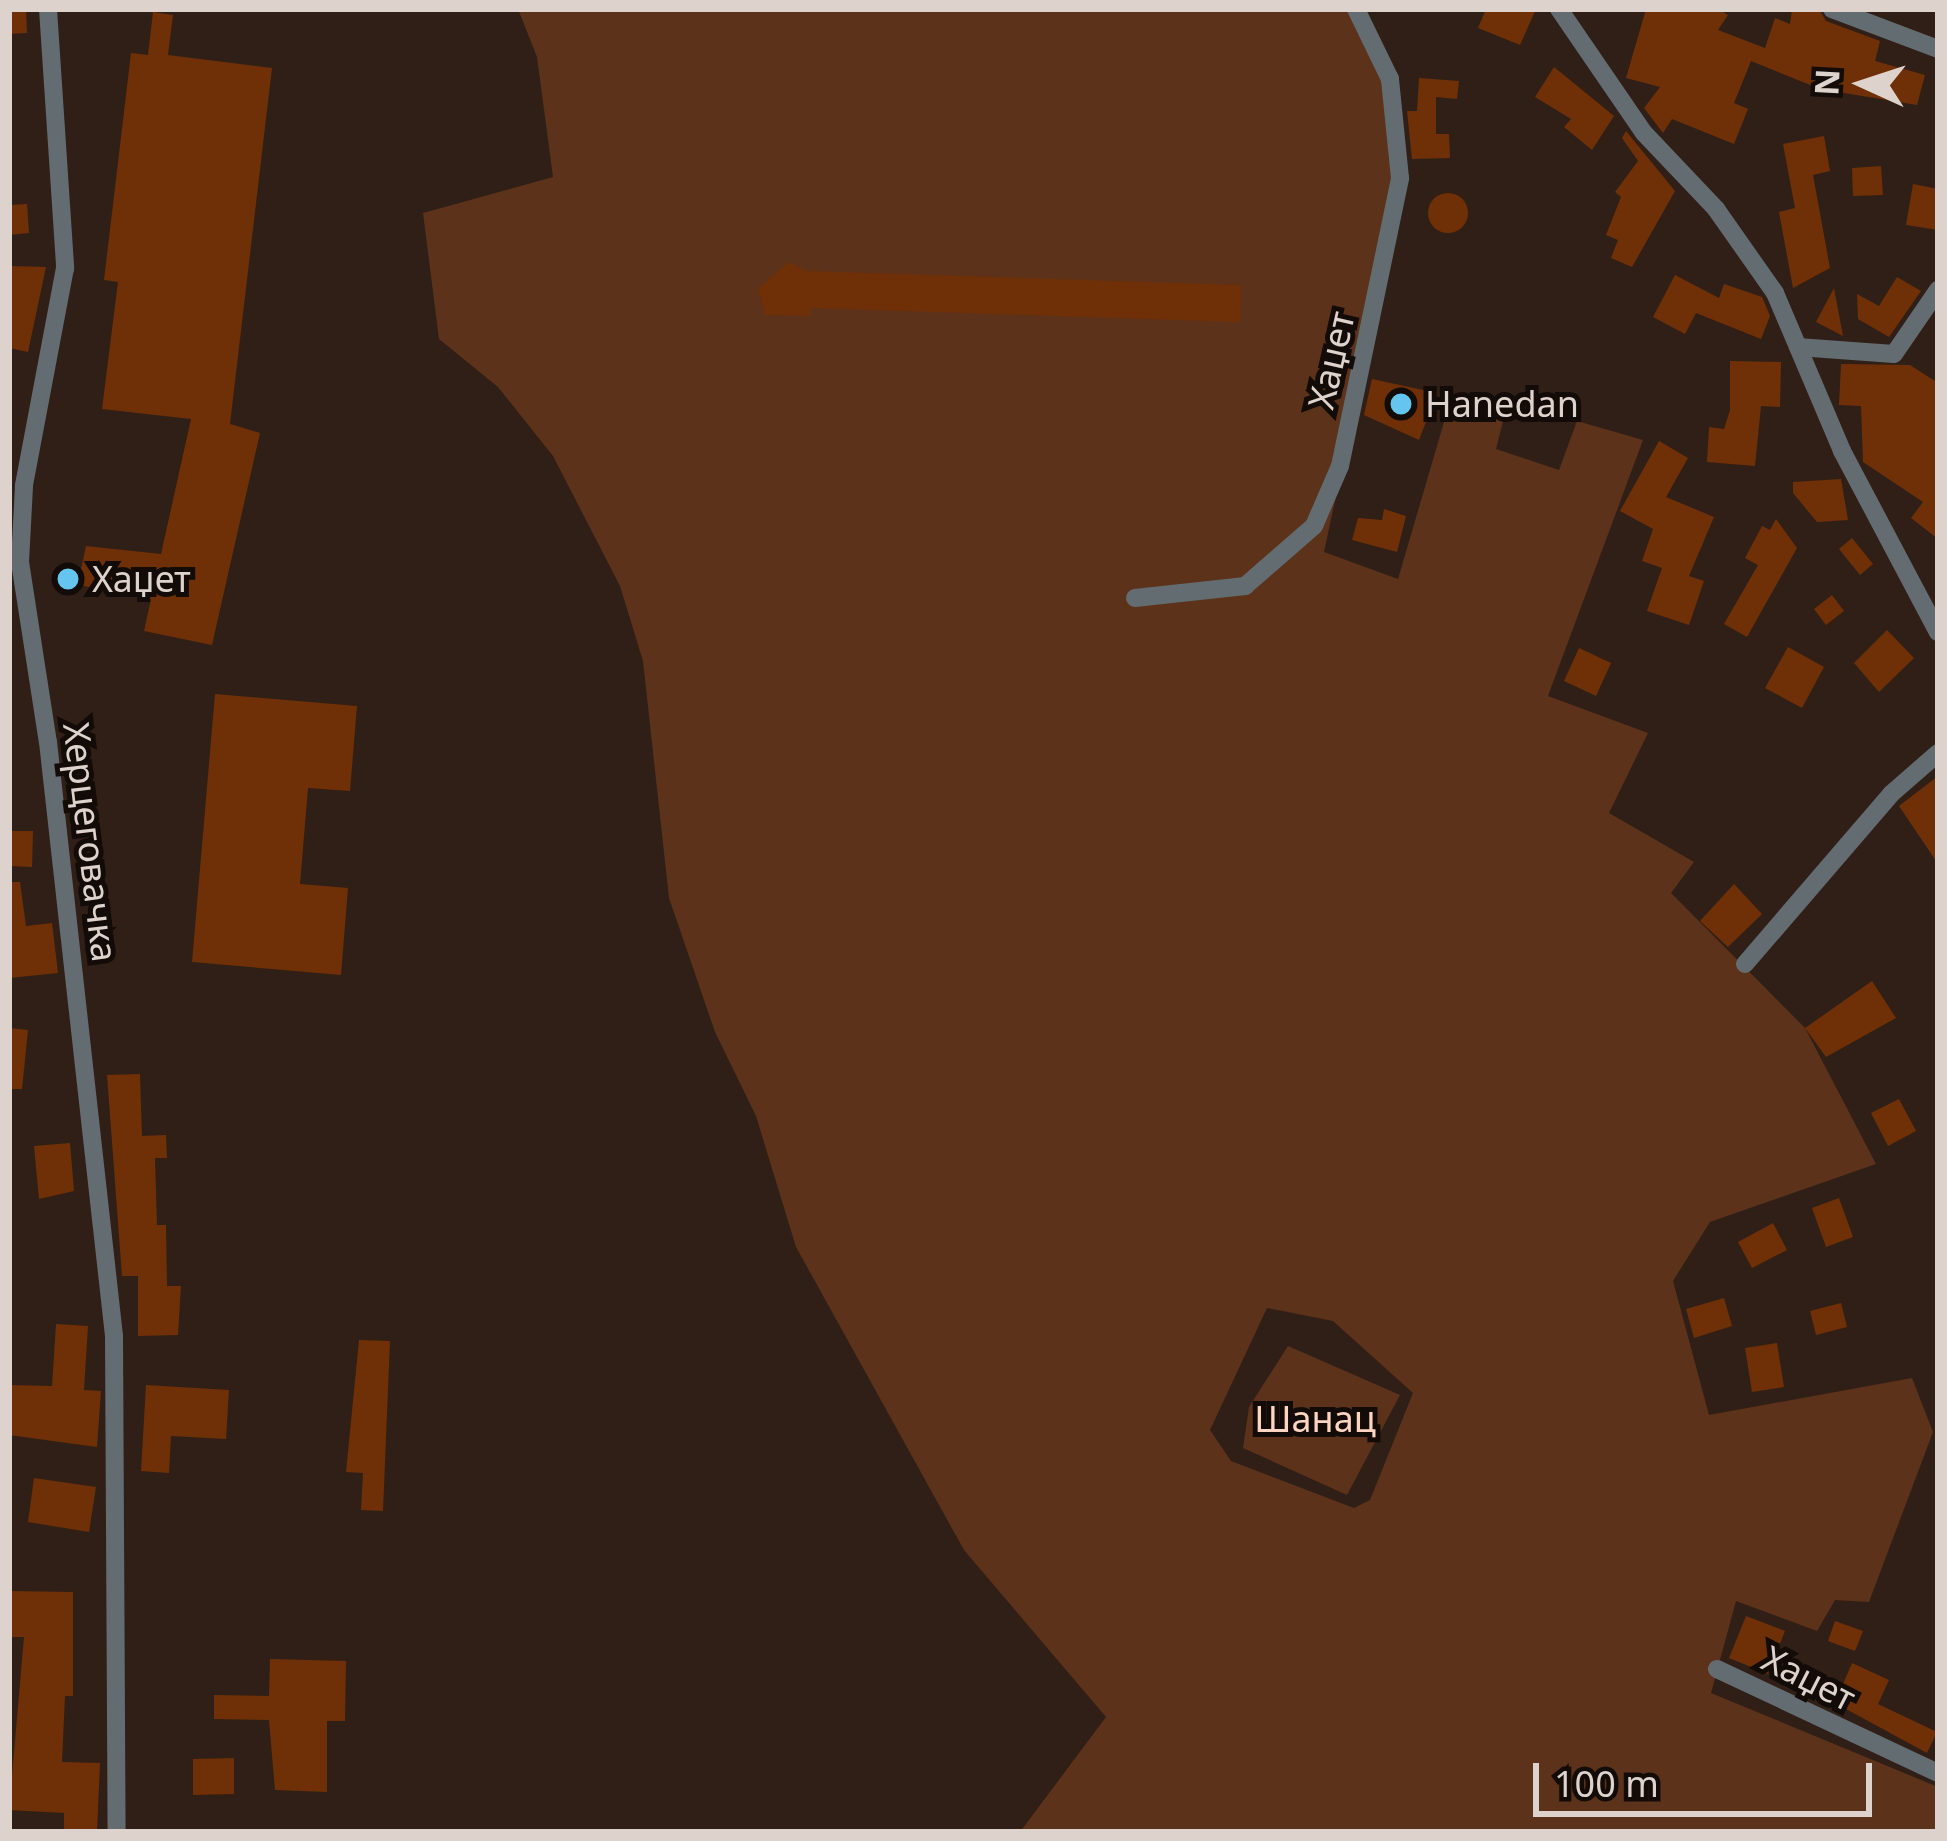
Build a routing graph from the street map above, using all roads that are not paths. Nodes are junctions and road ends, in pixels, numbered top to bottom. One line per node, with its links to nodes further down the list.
1 (48, 9): 14 (street, Херцеговачка)
2 (1356, 9): 8 (street, Хаџет)
3 (1559, 9): 7 (street)
4 (1832, 9): 5 (street)
5 (1938, 49)
6 (1938, 290): 7 (street)
7 (1798, 347): 9 (street)
8 (1135, 598)
9 (1938, 632)
10 (1938, 753): 11 (street)
11 (1745, 964)
12 (1717, 1670): 13 (street, Хаџет)
13 (1938, 1773)
14 (117, 1832)

